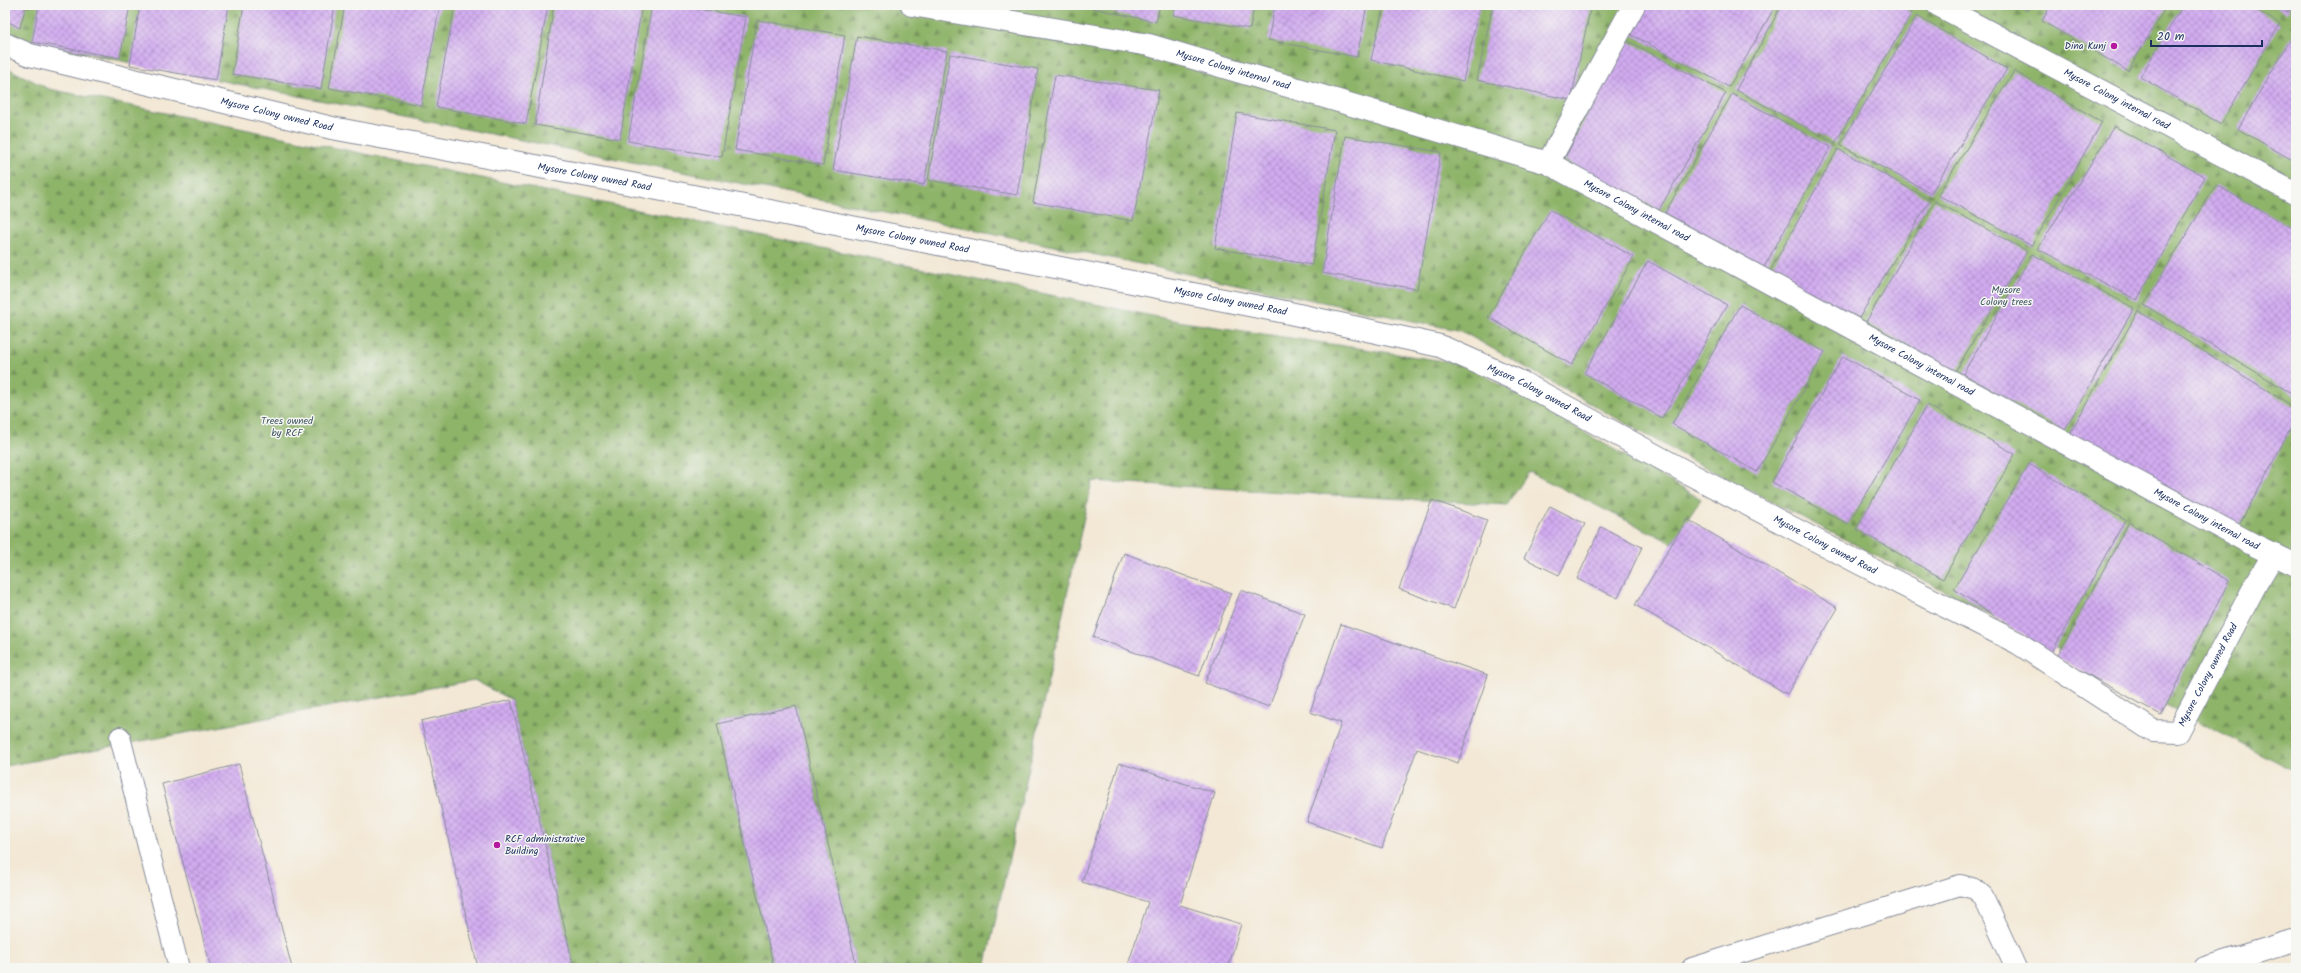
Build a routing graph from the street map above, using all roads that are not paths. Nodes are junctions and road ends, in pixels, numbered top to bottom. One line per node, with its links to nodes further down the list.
1 (912, 5): 5 (street, Mysore Colony internal road)
2 (1634, 5): 5 (street)
3 (1938, 5): 6 (street, Mysore Colony internal road)
4 (5, 44): 7 (street, Mysore Colony owned Road)
5 (1548, 163): 7 (street, Mysore Colony internal road)
6 (2296, 194)
7 (2274, 554): 8 (street, Mysore Colony internal road)
8 (2296, 565)
9 (120, 737): 11 (lane)
10 (2296, 940): 14 (street)
11 (179, 968)
12 (1692, 968): 13 (lane)
13 (2016, 968)
14 (2205, 968)

